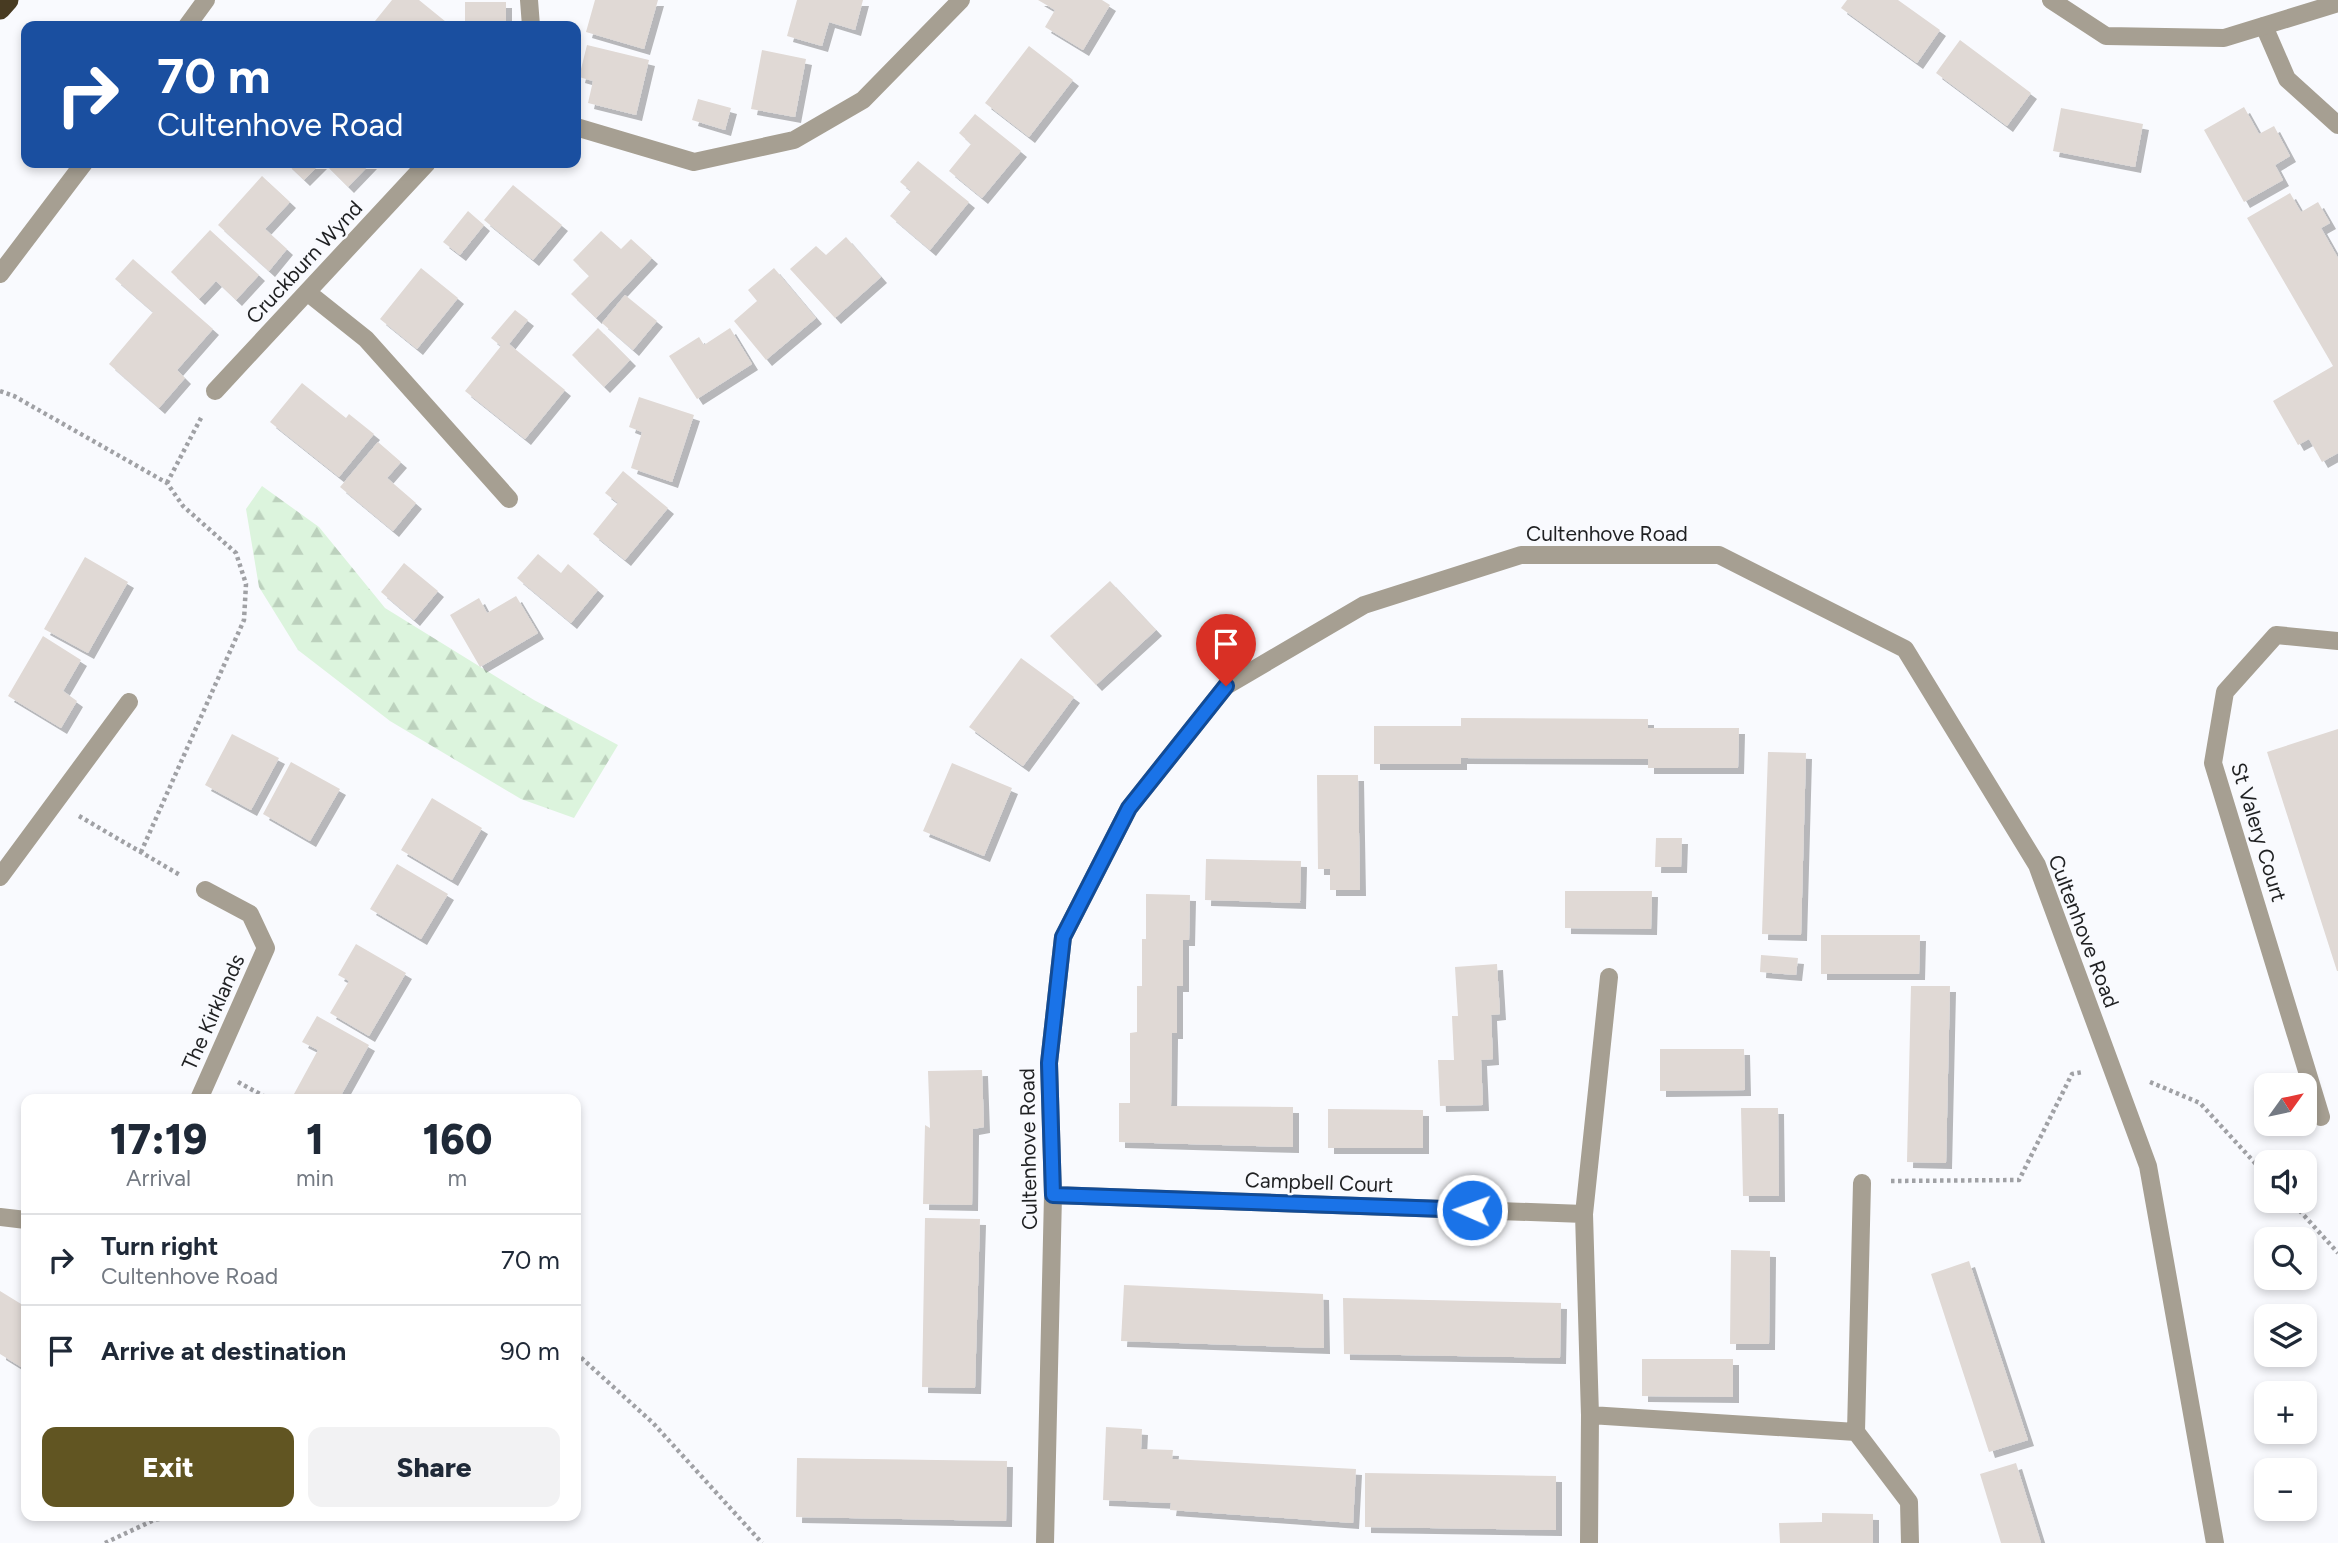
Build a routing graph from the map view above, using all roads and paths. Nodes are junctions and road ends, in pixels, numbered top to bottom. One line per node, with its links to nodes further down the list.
1 (8, 0): 7 (highway)
2 (206, 0): 8 (street)
3 (529, 0): 9 (street)
4 (961, 0): 12 (street)
5 (2051, 0): 10 (street)
6 (2338, 3): 10 (street)
7 (0, 9)
8 (191, 21)
9 (531, 21)
10 (2264, 26): 11 (street)
11 (2338, 125)
12 (581, 128)
13 (80, 168): 15 (street)
14 (421, 168): 16 (street, Cruckburn Wynd)
15 (0, 274)
16 (307, 292): 18 (street, Cruckburn Wynd); 20 (street)
17 (0, 391): 19 (path)
18 (215, 391): 19 (path)
19 (167, 484): 24 (path)
20 (509, 499)
21 (2338, 640): 30 (street, St Valery Court)
22 (129, 702): 23 (street)
23 (55, 802): 24 (path); 25 (street)
24 (141, 852): 26 (path)
25 (0, 877)
26 (205, 890): 29 (street, The Kirklands)
27 (1609, 977): 35 (street)
28 (2111, 1066): 31 (path); 32 (path); 33 (street, Cultenhove Road); 48 (street, Cultenhove Road)
29 (201, 1094)
30 (2322, 1117)
31 (2254, 1162)
32 (1862, 1183): 41 (street)
33 (1053, 1195): 35 (street, Campbell Court); 45 (street, Cultenhove Road)
34 (2302, 1213): 38 (path)
35 (1584, 1214): 40 (street)
36 (0, 1217): 37 (street)
37 (21, 1219)
38 (2338, 1253)
39 (581, 1358): 44 (path)
40 (1590, 1415): 41 (street); 46 (street)
41 (1856, 1432): 47 (street)
42 (152, 1521): 43 (path)
43 (105, 1543)
44 (762, 1543)
45 (1045, 1543)
46 (1589, 1543)
47 (1910, 1543)
48 (2215, 1543)

